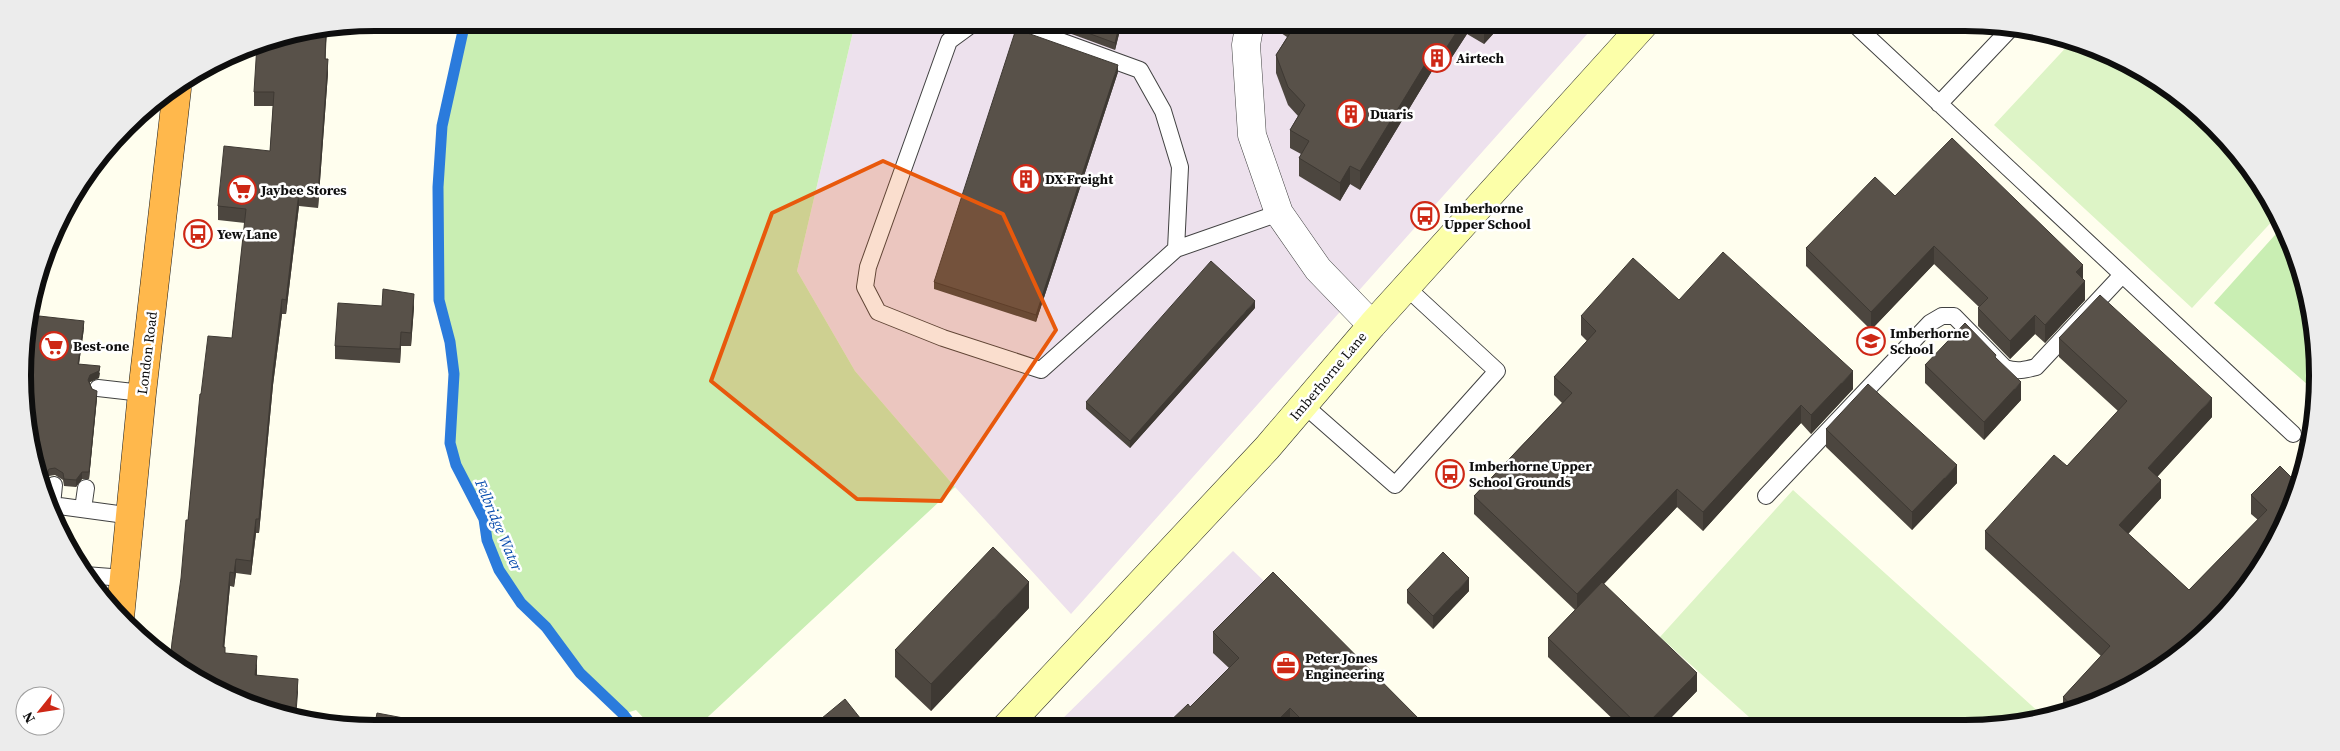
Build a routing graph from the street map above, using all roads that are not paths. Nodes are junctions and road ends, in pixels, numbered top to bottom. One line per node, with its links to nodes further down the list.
1 (963, 31): 10 (lane)
2 (1033, 31): 10 (lane)
3 (1248, 31): 9 (street)
4 (1638, 31): 12 (street, Imberhorne Lane)
5 (1862, 31): 8 (lane)
6 (2006, 34): 8 (lane)
7 (176, 95): 15 (highway, London Road)
8 (1939, 104): 11 (lane)
9 (1279, 213): 10 (lane); 13 (street)
10 (1176, 249)
11 (2122, 275): 17 (lane); 21 (lane)
12 (1406, 287): 13 (street, Imberhorne Lane); 16 (lane)
13 (1372, 326): 16 (street, Imberhorne Lane)
14 (98, 388): 15 (lane)
15 (142, 393): 24 (highway, London Road)
16 (1304, 405): 28 (street, Imberhorne Lane)
17 (2293, 434)
18 (54, 485): 20 (lane)
19 (86, 488): 23 (lane)
20 (53, 495)
21 (1766, 496)
22 (57, 506): 23 (lane)
23 (83, 509): 24 (lane)
24 (130, 523): 26 (highway, London Road)
25 (95, 576): 26 (lane)
26 (124, 578): 27 (highway, London Road)
27 (121, 607)
28 (1013, 720)

